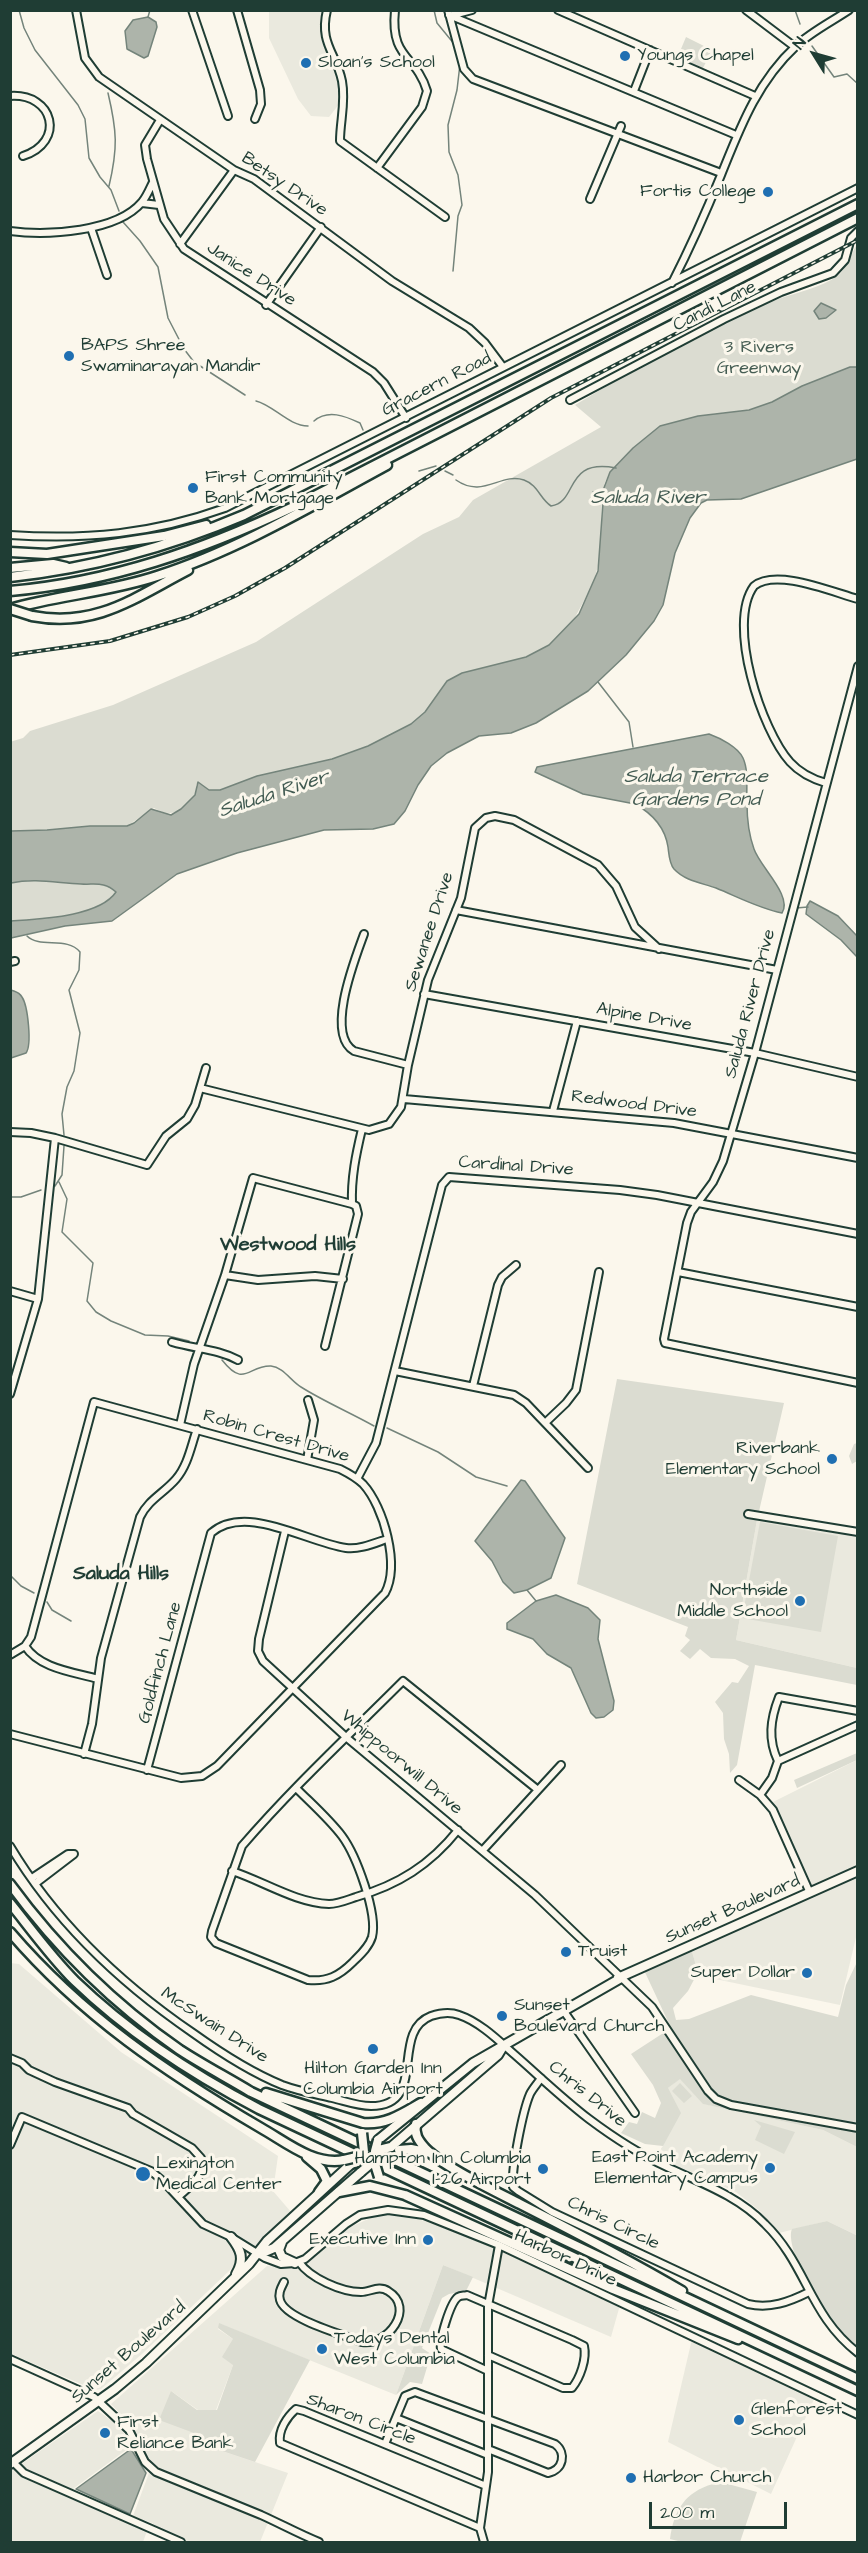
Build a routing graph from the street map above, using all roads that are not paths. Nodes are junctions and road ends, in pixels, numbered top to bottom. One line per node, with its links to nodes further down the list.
1 (76, 10): 18 (street, Betsy Drive)
2 (192, 10): 16 (street)
3 (237, 10): 17 (street)
4 (327, 10): 23 (street)
5 (395, 10): 23 (street)
6 (472, 10): 10 (street)
7 (558, 10): 12 (street)
8 (746, 10): 11 (street)
9 (849, 10): 11 (street)
10 (448, 13): 13 (street); 20 (street)
11 (795, 47): 15 (street)
12 (650, 50): 13 (street); 15 (street)
13 (634, 91): 21 (street)
14 (10, 96): 22 (street)
15 (755, 96): 21 (street)
16 (228, 116)
17 (255, 119)
18 (160, 120): 24 (street, Betsy Drive); 26 (street, Janice Drive)
19 (621, 126): 20 (street)
20 (617, 135): 25 (street); 28 (street)
21 (736, 135): 25 (street)
22 (23, 156)
23 (377, 168): 32 (street)
24 (234, 170): 34 (street, Betsy Drive); 38 (street)
25 (721, 173): 40 (street)
26 (153, 182): 29 (street); 31 (street, Janice Drive)
27 (858, 188): 40 (street, Gracern Road)
28 (590, 200)
29 (142, 203): 31 (street); 35 (street)
30 (858, 204): 46 (highway)
31 (159, 205): 38 (street, Janice Drive)
32 (445, 217)
33 (858, 218): 43 (highway)
34 (321, 227): 41 (street); 42 (street, Betsy Drive)
35 (91, 228): 36 (street); 39 (street)
36 (10, 231)
37 (858, 231): 44 (street, Candi Lane)
38 (180, 244): 41 (street, Janice Drive)
39 (107, 275)
40 (671, 284): 42 (street, Gracern Road)
41 (266, 304): 45 (street, Janice Drive)
42 (502, 368): 45 (street, Gracern Road)
43 (505, 398): 48 (highway); 53 (highway)
44 (570, 400)
45 (406, 418): 47 (street, Gracern Road)
46 (244, 515): 49 (highway); 51 (highway)
47 (10, 535)
48 (255, 535): 55 (highway); 55 (highway, bridge)
49 (10, 552)
50 (10, 568): 51 (highway)
51 (69, 568): 52 (highway)
52 (10, 577)
53 (10, 591)
54 (858, 599): 57 (street)
55 (10, 609)
56 (858, 666): 57 (street, Saluda River Drive)
57 (826, 783): 61 (street, Saluda River Drive)
58 (456, 910): 60 (street); 60 (street, Sewanee Drive); 62 (street, Sewanee Drive)
59 (364, 934): 65 (street)
60 (659, 949): 61 (street)
61 (777, 970): 64 (street, Saluda River Drive)
62 (424, 994): 63 (street, Alpine Drive); 65 (street, Sewanee Drive)
63 (577, 1021): 64 (street, Alpine Drive); 70 (street)
64 (755, 1053): 67 (street, Alpine Drive); 73 (street, Saluda River Drive)
65 (408, 1065): 69 (street, Sewanee Drive)
66 (206, 1068): 68 (street)
67 (858, 1077)
68 (200, 1088): 71 (street, Sewanee Drive); 74 (street)
69 (404, 1099): 70 (street, Redwood Drive); 71 (street, Sewanee Drive)
70 (553, 1111): 73 (street, Redwood Drive)
71 (362, 1129): 77 (street)
72 (10, 1132): 74 (street)
73 (730, 1134): 75 (street, Redwood Drive); 76 (street, Saluda River Drive)
74 (55, 1138): 85 (street)
75 (858, 1158)
76 (697, 1202): 78 (street, Cardinal Drive); 81 (street, Saluda River Drive); 91 (street, Cardinal Drive)
77 (352, 1204): 82 (street); 83 (street)
78 (858, 1234)
79 (516, 1266): 93 (street)
80 (599, 1272): 96 (street)
81 (678, 1272): 86 (street); 92 (street, Saluda River Drive)
82 (225, 1275): 83 (street); 89 (street)
83 (343, 1280): 88 (street)
84 (10, 1292): 85 (street)
85 (38, 1299): 94 (street)
86 (858, 1307)
87 (172, 1342): 89 (street)
88 (325, 1347)
89 (199, 1350): 90 (street); 97 (street)
90 (238, 1360)
91 (395, 1371): 93 (street); 101 (street, Cardinal Drive)
92 (858, 1383)
93 (472, 1386): 96 (street)
94 (10, 1394)
95 (308, 1400): 99 (street)
96 (545, 1423): 100 (street)
97 (180, 1425): 98 (street, Robin Crest Drive); 106 (street, Robin Crest Drive)
98 (197, 1429): 99 (street, Robin Crest Drive); 108 (street)
99 (307, 1460): 101 (street, Robin Crest Drive)
100 (588, 1468)
101 (357, 1479): 105 (street, Robin Crest Drive)
102 (748, 1514): 104 (street)
103 (285, 1531): 105 (street, Goldfinch Lane); 109 (street, Whippoorwill Drive); 117 (street, Goldfinch Lane)
104 (858, 1532)
105 (387, 1539): 109 (street, Robin Crest Drive)
106 (25, 1646): 107 (street); 108 (street)
107 (10, 1655)
108 (98, 1679): 114 (street)
109 (293, 1689): 113 (street, Whippoorwill Drive); 117 (street, Robin Crest Drive)
110 (858, 1711): 115 (street)
111 (858, 1725): 115 (street)
112 (10, 1734): 114 (street, Robin Crest Drive)
113 (347, 1738): 119 (street); 120 (street); 122 (street, Whippoorwill Drive)
114 (84, 1754): 117 (street, Robin Crest Drive)
115 (778, 1761): 121 (street)
116 (561, 1765): 120 (street)
117 (147, 1770)
118 (739, 1780): 121 (street)
119 (297, 1789): 125 (street); 130 (street)
120 (538, 1790): 124 (street)
121 (760, 1795): 129 (street)
122 (458, 1830): 124 (street, Whippoorwill Drive); 130 (street)
123 (10, 1846): 127 (street, McSwain Drive)
124 (483, 1850): 133 (street, Whippoorwill Drive)
125 (232, 1871): 130 (street); 130 (street)
126 (858, 1871): 129 (main road, Sunset Boulevard)
127 (34, 1880): 127 (street); 135 (street, McSwain Drive)
128 (10, 1884): 137 (highway)
129 (810, 1893): 133 (main road, Sunset Boulevard)
130 (367, 1894)
131 (10, 1903): 170 (highway)
132 (10, 1932): 147 (highway)
133 (621, 1978): 134 (main road, Sunset Boulevard); 143 (street, Whippoorwill Drive)
134 (563, 2010): 135 (main road, Sunset Boulevard); 140 (street)
135 (504, 2045): 138 (street, Chris Drive); 139 (main road, Sunset Boulevard); 142 (main road, Sunset Boulevard)
136 (10, 2058): 156 (street)
137 (207, 2066): 141 (highway); 166 (highway)
138 (541, 2078): 164 (street, Chris Drive); 164 (street, Chris Circle)
139 (421, 2103): 141 (highway); 144 (main road, Sunset Boulevard)
140 (635, 2113)
141 (341, 2115): 149 (highway, bridge)
142 (416, 2124): 146 (main road, Sunset Boulevard); 148 (highway)
143 (858, 2128)
144 (378, 2140): 149 (main road, Sunset Boulevard, bridge); 150 (highway, bridge)
145 (10, 2145): 156 (street)
146 (395, 2148): 148 (highway); 150 (highway)
147 (297, 2149): 151 (highway); 153 (highway)
148 (431, 2153): 166 (highway)
149 (363, 2156): 150 (highway, bridge); 151 (highway, bridge); 152 (highway, bridge)
150 (376, 2156): 152 (main road, Sunset Boulevard, bridge); 155 (highway, bridge)
151 (348, 2162): 153 (main road, Sunset Boulevard)
152 (362, 2172): 154 (main road, Sunset Boulevard)
153 (319, 2192): 160 (main road, Sunset Boulevard)
154 (339, 2192): 155 (highway); 158 (main road, Sunset Boulevard)
155 (405, 2195): 170 (highway)
156 (178, 2197): 157 (street)
157 (231, 2238): 160 (street); 162 (main road)
158 (284, 2239): 160 (main road, Sunset Boulevard); 161 (main road)
159 (499, 2245): 161 (street, Harbor Drive); 165 (street); 175 (street, Harbor Drive)
160 (259, 2254): 161 (street); 162 (main road, Sunset Boulevard)
161 (297, 2262): 163 (street)
162 (230, 2282): 174 (main road, Sunset Boulevard)
163 (284, 2282)
164 (809, 2292): 167 (street, Chris Drive)
165 (488, 2306): 168 (street); 168 (street); 171 (street)
166 (734, 2322): 172 (highway)
167 (858, 2353)
168 (488, 2355): 171 (street)
169 (10, 2359): 174 (street)
170 (795, 2360): 173 (highway)
171 (488, 2371): 177 (street)
172 (858, 2379)
173 (858, 2391)
174 (99, 2401): 180 (main road, Sunset Boulevard); 184 (street)
175 (858, 2415)
176 (396, 2418): 177 (street); 178 (street); 179 (street)
177 (488, 2419): 179 (street); 179 (street)
178 (385, 2444): 181 (street, Sharon Circle); 182 (street, Sharon Circle)
179 (488, 2452): 181 (street)
180 (12, 2463): 183 (street)
181 (486, 2486): 182 (street)
182 (480, 2528): 185 (street)
183 (181, 2542)
184 (319, 2542)
185 (484, 2542)

